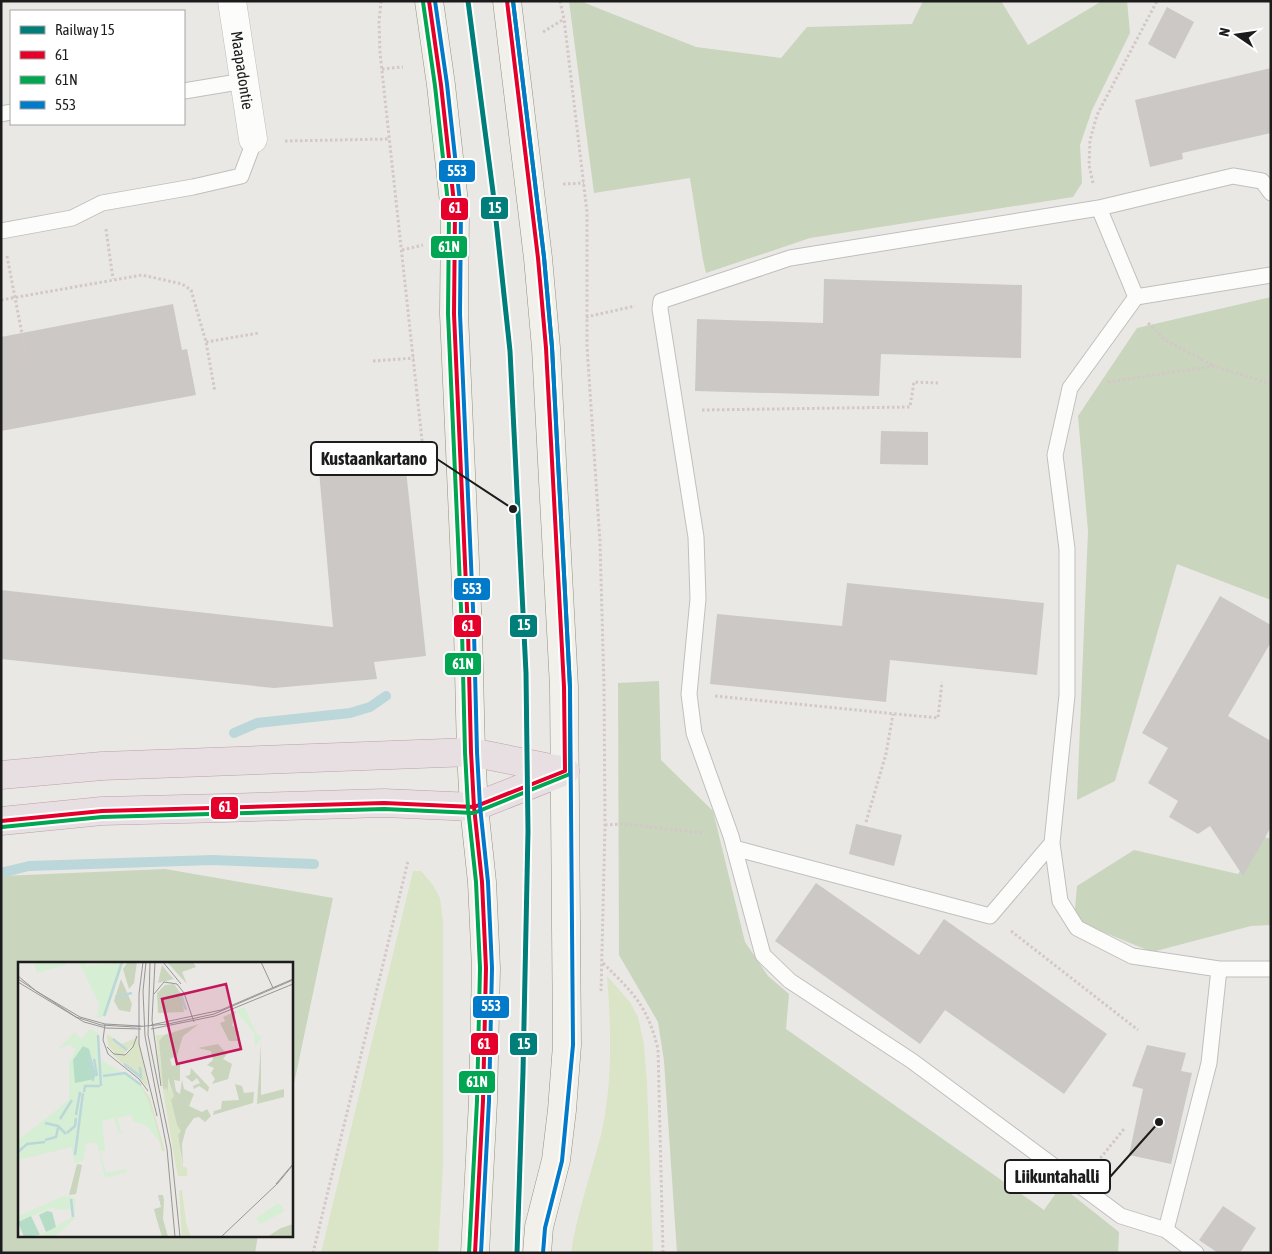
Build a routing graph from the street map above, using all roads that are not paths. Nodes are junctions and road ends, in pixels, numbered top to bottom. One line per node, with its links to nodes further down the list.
1 (232, 1): 4 (street, Maapadontie)
2 (429, 1): 12 (main road)
3 (506, 1): 13 (main road)
4 (244, 81): 5 (lane); 6 (street, Maapadontie)
5 (185, 91)
6 (253, 139): 9 (lane)
7 (1271, 193): 8 (lane)
8 (1099, 208): 11 (lane); 17 (lane)
9 (2, 231)
10 (1271, 274): 11 (lane)
11 (1136, 297): 18 (lane)
12 (471, 752): 13 (highway); 14 (highway); 15 (main road)
13 (565, 771): 15 (highway); 23 (main road)
14 (1, 775)
15 (474, 807): 16 (highway); 22 (main road)
16 (1, 821)
17 (732, 842): 18 (lane); 21 (lane)
18 (1052, 843): 19 (lane)
19 (1219, 969): 20 (lane); 21 (lane)
20 (1271, 969)
21 (1166, 1230): 24 (lane)
22 (475, 1253)
23 (537, 1253)
24 (1196, 1253)

